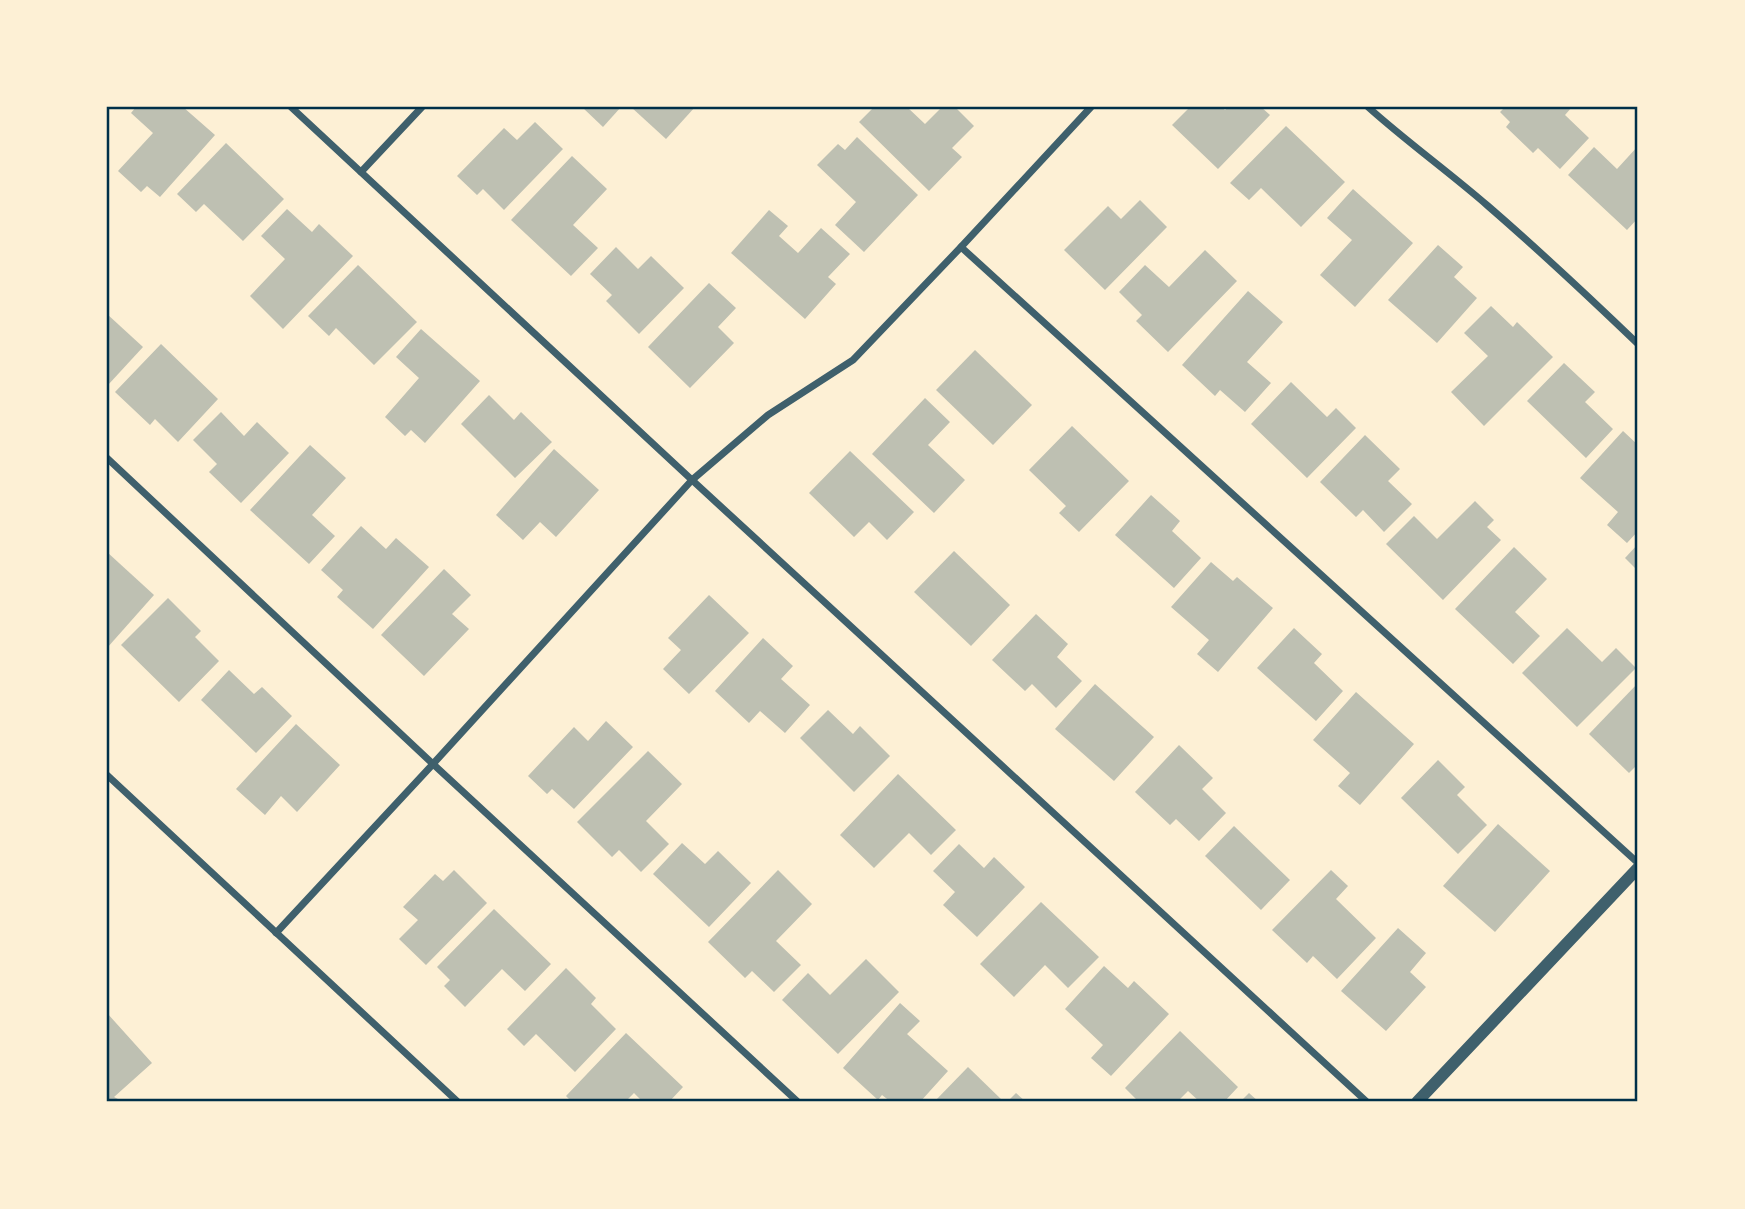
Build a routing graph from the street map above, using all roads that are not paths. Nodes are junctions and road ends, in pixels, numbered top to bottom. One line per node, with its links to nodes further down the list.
1 (291, 107): 5 (street)
2 (422, 107): 5 (street)
3 (1091, 107): 6 (street)
4 (1368, 107): 7 (street)
5 (361, 172): 9 (street)
6 (961, 247): 9 (street); 12 (street)
7 (1638, 344)
8 (107, 458): 10 (street)
9 (692, 480): 10 (street); 16 (street)
10 (433, 764): 13 (street); 15 (street)
11 (107, 775): 13 (street)
12 (1638, 866): 17 (street)
13 (276, 933): 14 (street)
14 (458, 1102)
15 (798, 1102)
16 (1367, 1102)
17 (1417, 1102)

